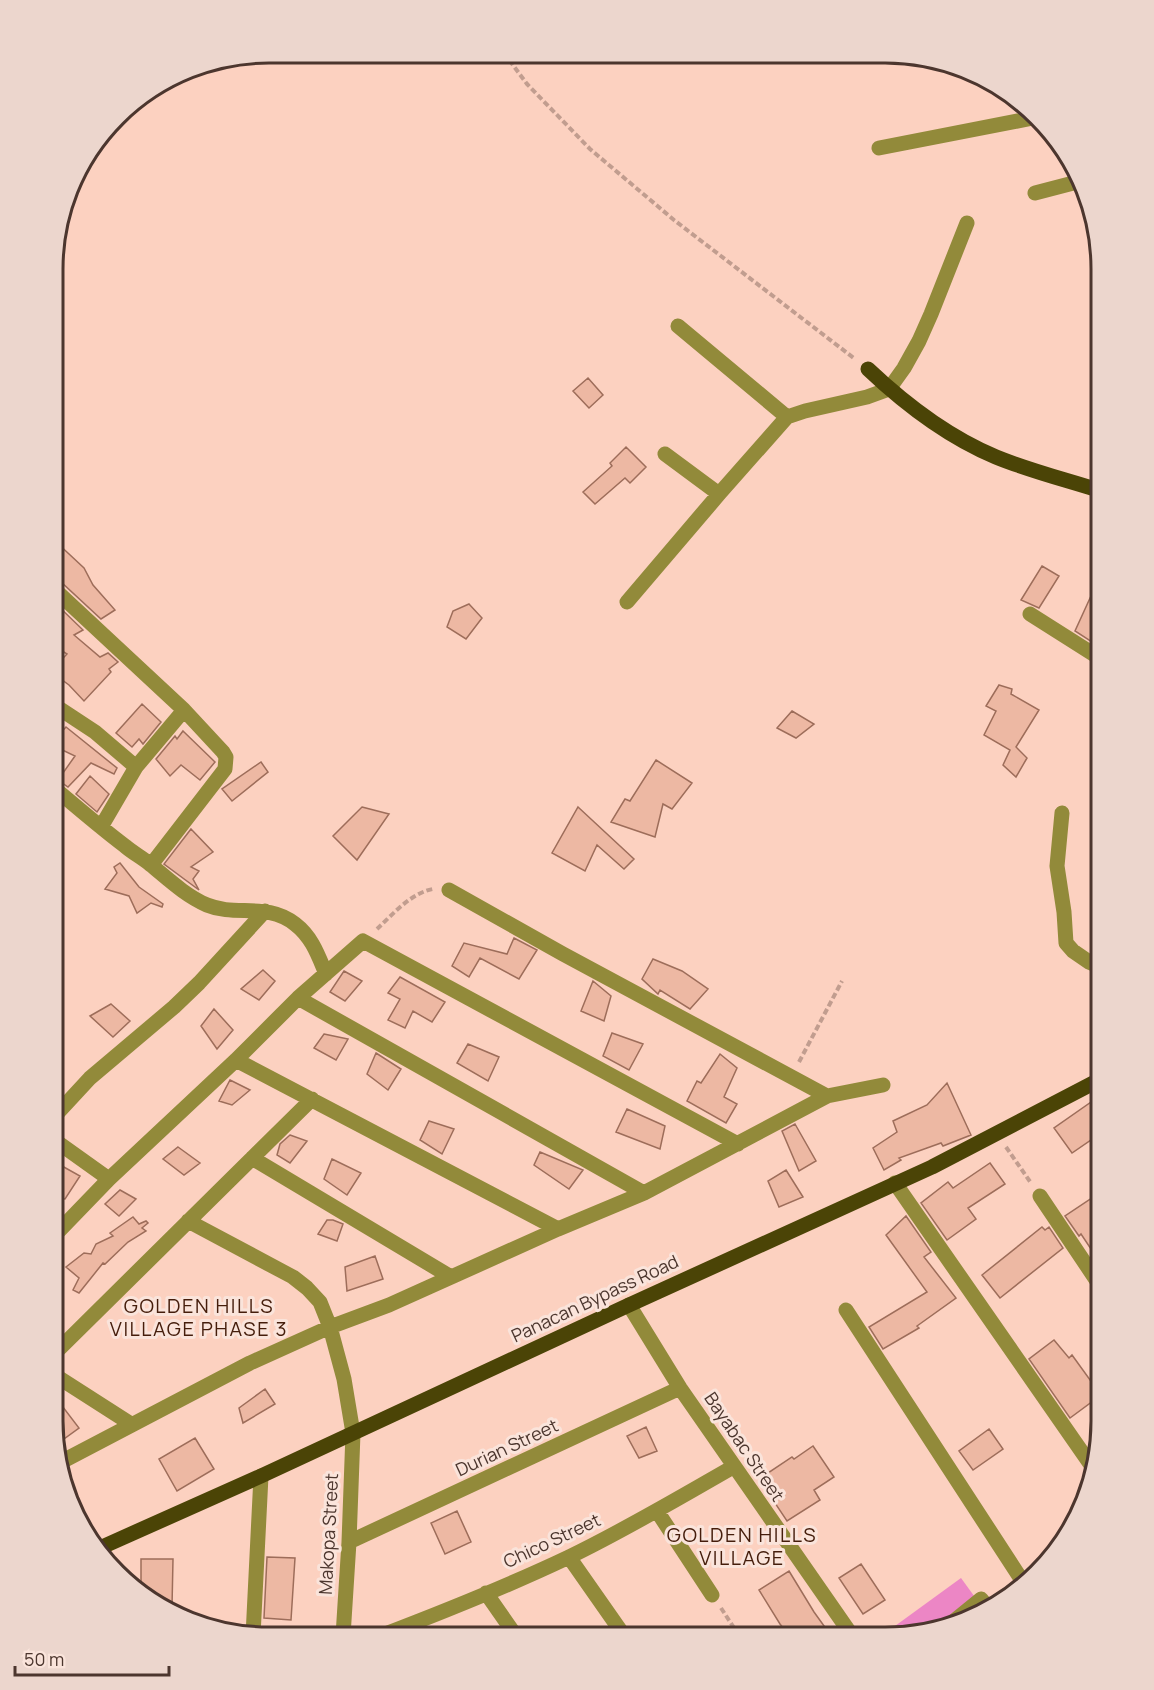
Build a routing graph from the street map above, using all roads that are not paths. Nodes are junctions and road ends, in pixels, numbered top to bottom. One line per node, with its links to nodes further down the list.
1 (1026, 119): 2 (street)
2 (879, 148)
3 (1072, 183): 4 (street)
4 (1035, 193)
5 (967, 223): 8 (street)
6 (678, 326): 9 (street)
7 (868, 369): 8 (main road)
8 (889, 389): 9 (street); 11 (main road)
9 (787, 417): 12 (street)
10 (666, 454): 12 (street)
11 (1091, 488)
12 (719, 494): 14 (street)
13 (63, 597): 17 (street)
14 (627, 602)
15 (1030, 614): 16 (street)
16 (1091, 653)
17 (184, 710): 19 (street); 23 (street)
18 (63, 711): 19 (street)
19 (136, 767): 22 (street)
20 (63, 795): 22 (street)
21 (1062, 813): 26 (street)
22 (101, 827): 23 (street)
23 (151, 865): 25 (street)
24 (449, 890): 32 (street)
25 (265, 911): 27 (street); 34 (street)
26 (1091, 963)
27 (326, 974): 28 (street); 35 (street)
28 (298, 998): 29 (street); 40 (street)
29 (236, 1060): 33 (street); 38 (street)
30 (1091, 1084): 39 (main road, Panacan Bypass Road)
31 (883, 1085): 32 (street)
32 (827, 1096): 35 (street)
33 (312, 1099): 37 (street); 44 (street)
34 (63, 1107)
35 (738, 1144): 40 (street)
36 (63, 1146): 38 (street)
37 (252, 1158): 42 (street); 46 (street)
38 (109, 1179): 43 (street)
39 (895, 1183): 47 (main road, Panacan Bypass Road); 56 (street)
40 (644, 1193): 44 (street)
41 (1040, 1196): 45 (street)
42 (188, 1221): 49 (street, Makopa Street); 50 (street)
43 (63, 1227)
44 (558, 1229): 46 (street)
45 (1091, 1272)
46 (451, 1277): 49 (street)
47 (629, 1305): 52 (street, Bayabac Street); 54 (main road, Panacan Bypass Road)
48 (846, 1310): 63 (street)
49 (330, 1327): 53 (street); 54 (street, Makopa Street)
50 (63, 1345)
51 (63, 1380): 53 (street)
52 (680, 1388): 57 (street, Bayabac Street); 60 (street, Durian Street)
53 (131, 1424): 55 (street)
54 (353, 1433): 58 (main road, Panacan Bypass Road); 60 (street, Makopa Street)
55 (67, 1459)
56 (1087, 1460)
57 (733, 1467): 59 (street, Chico Street); 73 (street, Bayabac Street)
58 (261, 1476): 61 (main road, Panacan Bypass Road); 68 (street)
59 (657, 1511): 62 (street, Chico Street); 65 (street)
60 (349, 1542): 69 (street, Makopa Street)
61 (105, 1546)
62 (569, 1557): 64 (street, Chico Street); 72 (street)
63 (1020, 1577)
64 (486, 1593): 70 (street, Chico Street); 71 (street)
65 (712, 1595)
66 (983, 1602): 67 (street)
67 (969, 1609)
68 (254, 1626)
69 (344, 1627)
70 (404, 1627)
71 (510, 1627)
72 (618, 1627)
73 (846, 1627)

